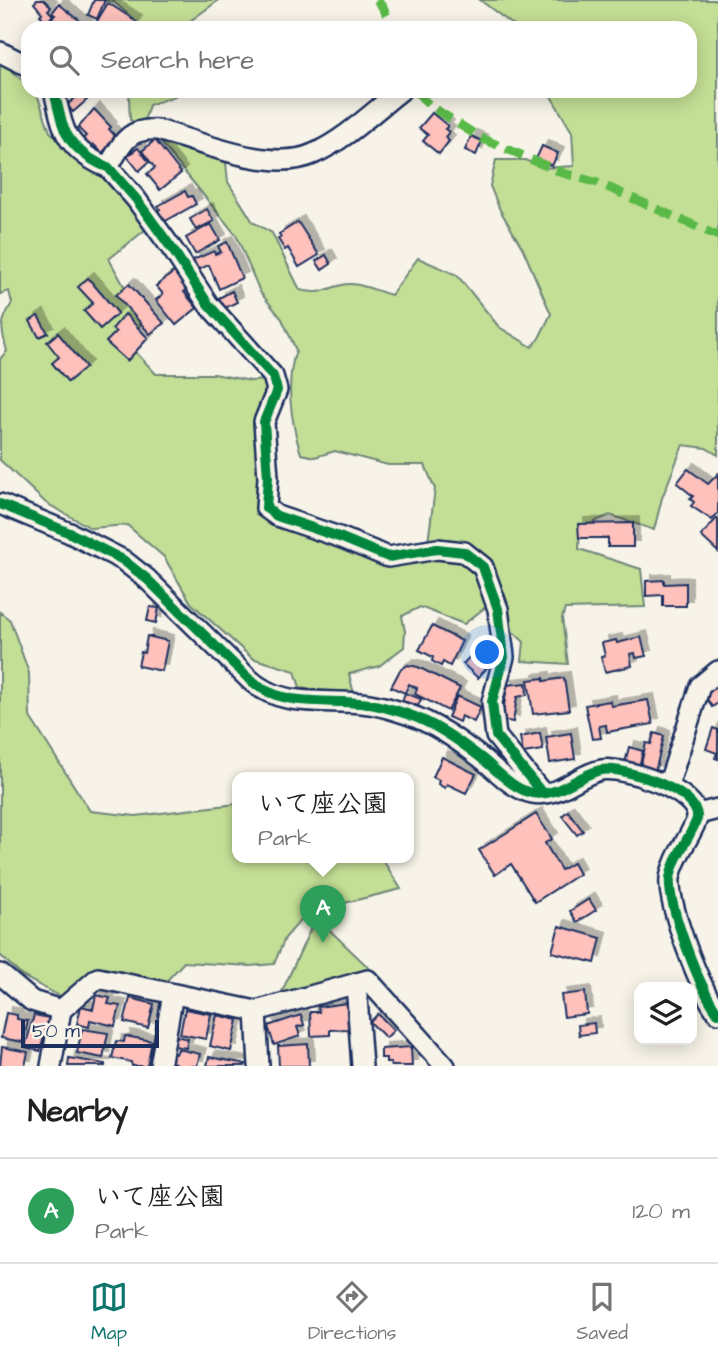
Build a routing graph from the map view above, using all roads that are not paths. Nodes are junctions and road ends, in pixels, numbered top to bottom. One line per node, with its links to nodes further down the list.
1 (0, 52): 2 (street)
2 (21, 62)
3 (56, 98): 5 (street)
4 (391, 98): 5 (street)
5 (108, 166): 9 (street)
6 (0, 504): 9 (street)
7 (718, 671): 8 (street)
8 (667, 786): 9 (street); 11 (street)
9 (542, 793)
10 (718, 809): 11 (street)
11 (698, 814): 17 (street)
12 (0, 974): 15 (street)
13 (356, 983): 16 (street); 21 (street); 22 (street)
14 (173, 993): 15 (street); 16 (street); 19 (street)
15 (61, 1010): 18 (street)
16 (256, 1011): 20 (street)
17 (718, 1013)
18 (51, 1066)
19 (160, 1066)
20 (259, 1066)
21 (362, 1066)
22 (444, 1066)

